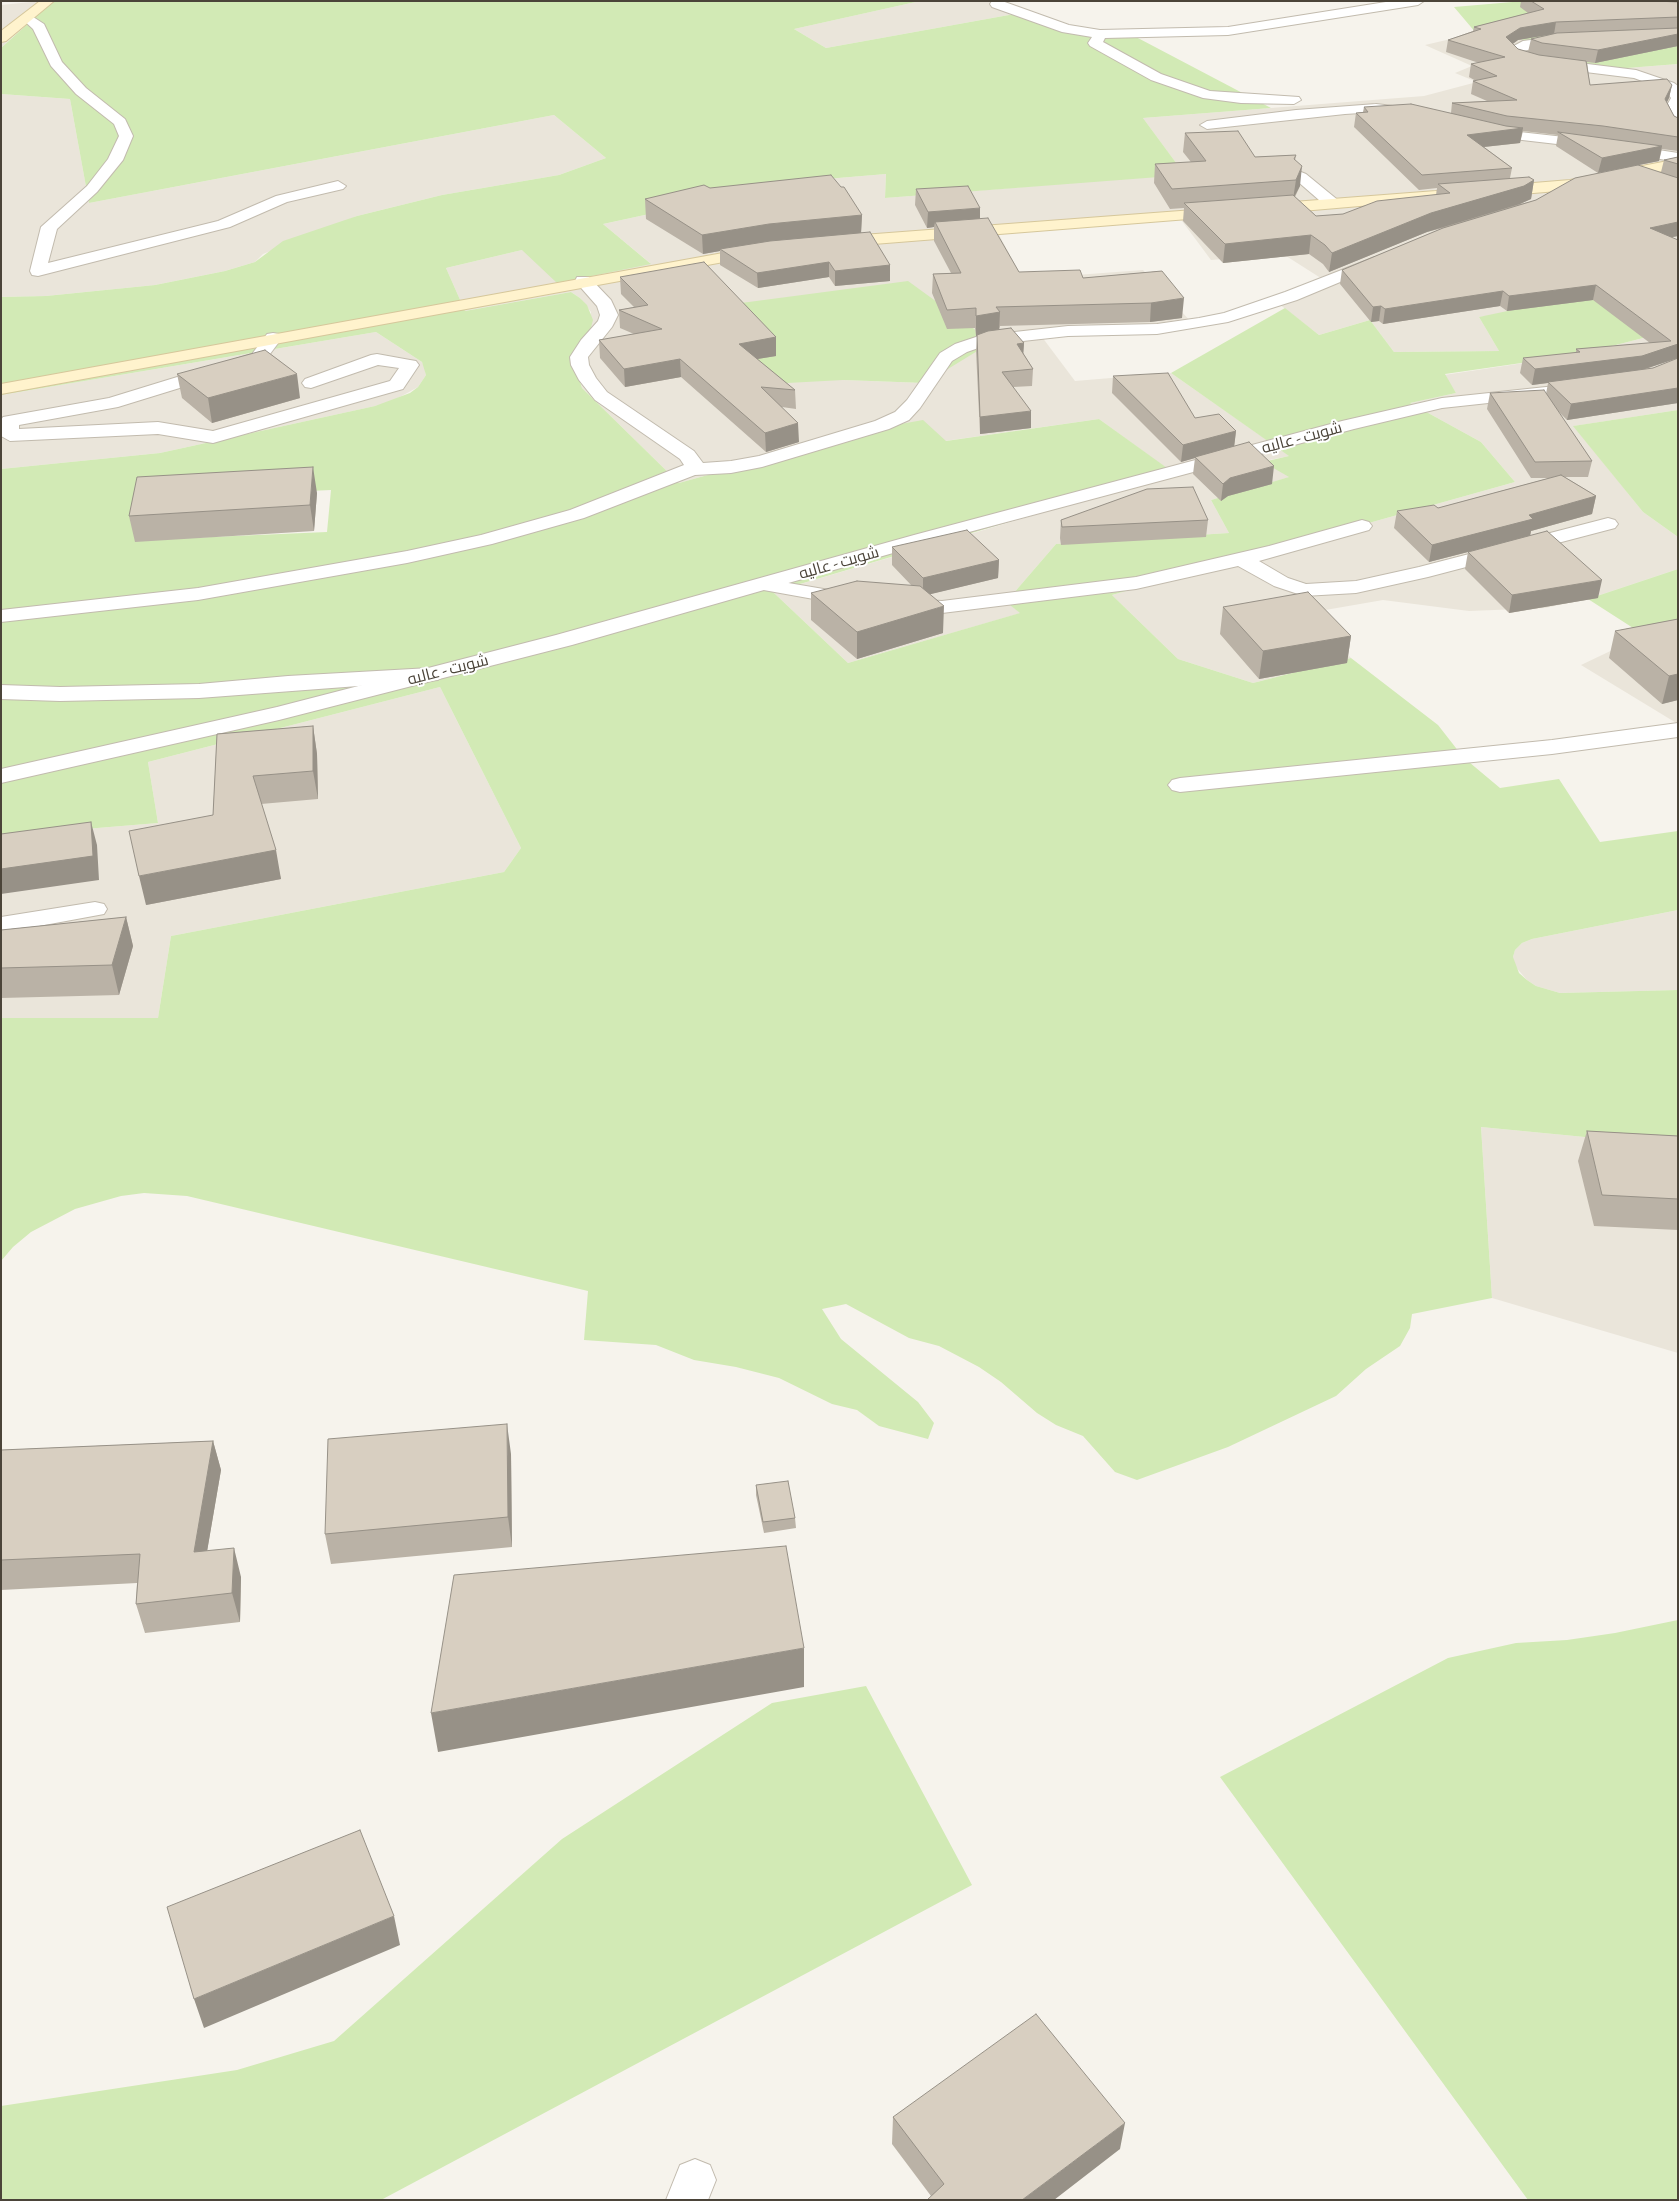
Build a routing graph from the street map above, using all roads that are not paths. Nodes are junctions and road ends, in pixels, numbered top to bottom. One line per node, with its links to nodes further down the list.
1 (48, 1): 4 (main road)
2 (1418, 1): 5 (street)
3 (997, 4): 5 (street)
4 (27, 17): 7 (main road); 20 (street)
5 (1100, 34): 9 (street)
6 (1585, 37): 8 (street)
7 (1, 38)
8 (1676, 104): 12 (street)
9 (1387, 109): 10 (street); 11 (street)
10 (1414, 114)
11 (1207, 125)
12 (1678, 126)
13 (1469, 128): 14 (street)
14 (1678, 158)
15 (1678, 163): 16 (main road)
16 (1635, 172): 18 (street); 19 (main road)
17 (1301, 177): 23 (street)
18 (1661, 181)
19 (1570, 185): 21 (main road); 24 (street)
20 (338, 186)
21 (1481, 192)
22 (1452, 195): 23 (main road)
23 (1333, 204): 25 (main road)
24 (1536, 204)
25 (1253, 210)
26 (1234, 212): 27 (main road)
27 (819, 244)
28 (770, 250): 30 (main road)
29 (1390, 255): 36 (street)
30 (583, 281): 31 (main road); 36 (street)
31 (273, 338): 34 (main road); 35 (street)
32 (311, 383): 35 (street)
33 (1601, 385): 40 (street, شويت - عاليه)
34 (1, 389)
35 (6, 436)
36 (692, 469): 41 (street)
37 (1608, 524): 39 (street)
38 (1362, 526): 39 (street)
39 (1241, 559): 40 (street)
40 (765, 585): 42 (street, شويت - عاليه)
41 (1, 616)
42 (430, 675): 43 (street); 45 (street, شويت - عاليه)
43 (1, 692)
44 (1678, 730): 46 (street)
45 (1, 776)
46 (1180, 784)
47 (96, 909): 48 (street)
48 (1, 925)

